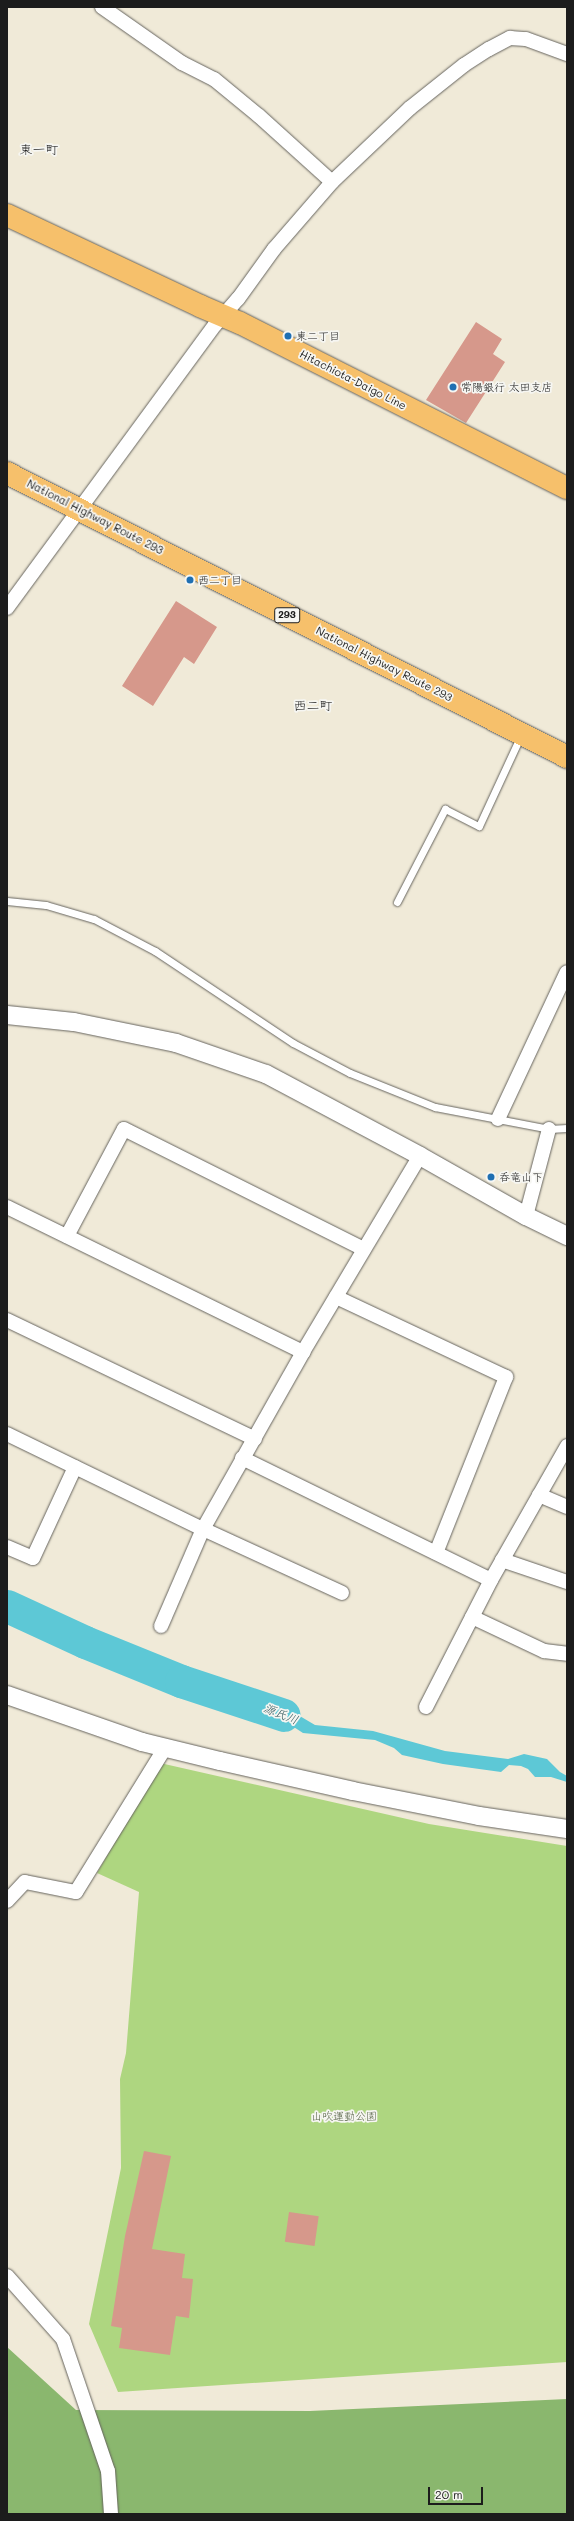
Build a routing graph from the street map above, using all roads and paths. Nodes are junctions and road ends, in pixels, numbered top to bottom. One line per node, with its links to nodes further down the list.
1 (102, 7): 3 (street)
2 (567, 54): 3 (street)
3 (332, 182): 5 (street)
4 (7, 215): 5 (main road, Hitachiota-Daigo Line)
5 (223, 316): 7 (main road, Hitachiota-Daigo Line); 8 (street)
6 (7, 473): 8 (main road, National Highway Route 293 / 293)
7 (565, 483)
8 (78, 509): 9 (street); 10 (main road, National Highway Route 293 / 293)
9 (7, 608)
10 (522, 734): 11 (main road, National Highway Route 293 / 293); 13 (lane)
11 (567, 758)
12 (7, 901): 16 (lane)
13 (397, 902)
14 (567, 972): 16 (street)
15 (7, 1015): 19 (street)
16 (498, 1119): 18 (lane)
17 (567, 1128): 18 (lane)
18 (548, 1129): 21 (street)
19 (420, 1156): 21 (street); 24 (street)
20 (7, 1207): 22 (street)
21 (526, 1216): 23 (street)
22 (67, 1236): 24 (street); 27 (street)
23 (567, 1236)
24 (364, 1249): 25 (street)
25 (336, 1297): 27 (street); 37 (street)
26 (7, 1320): 29 (street)
27 (303, 1352): 29 (street)
28 (7, 1434): 32 (street)
29 (255, 1439): 31 (street)
30 (567, 1446): 33 (street)
31 (242, 1458): 35 (street); 37 (street)
32 (75, 1468): 35 (street); 36 (street)
33 (539, 1495): 34 (street); 38 (street)
34 (567, 1507)
35 (203, 1530): 41 (street); 43 (street)
36 (7, 1547)
37 (436, 1553): 39 (street)
38 (502, 1560): 39 (street); 40 (street)
39 (491, 1580): 42 (street)
40 (567, 1582)
41 (342, 1593)
42 (472, 1617): 44 (street); 46 (street)
43 (161, 1626)
44 (567, 1654)
45 (7, 1694): 47 (street)
46 (426, 1707)
47 (165, 1748): 48 (street); 49 (street)
48 (567, 1829)
49 (7, 1901)
50 (7, 2276): 51 (street)
51 (111, 2514)

